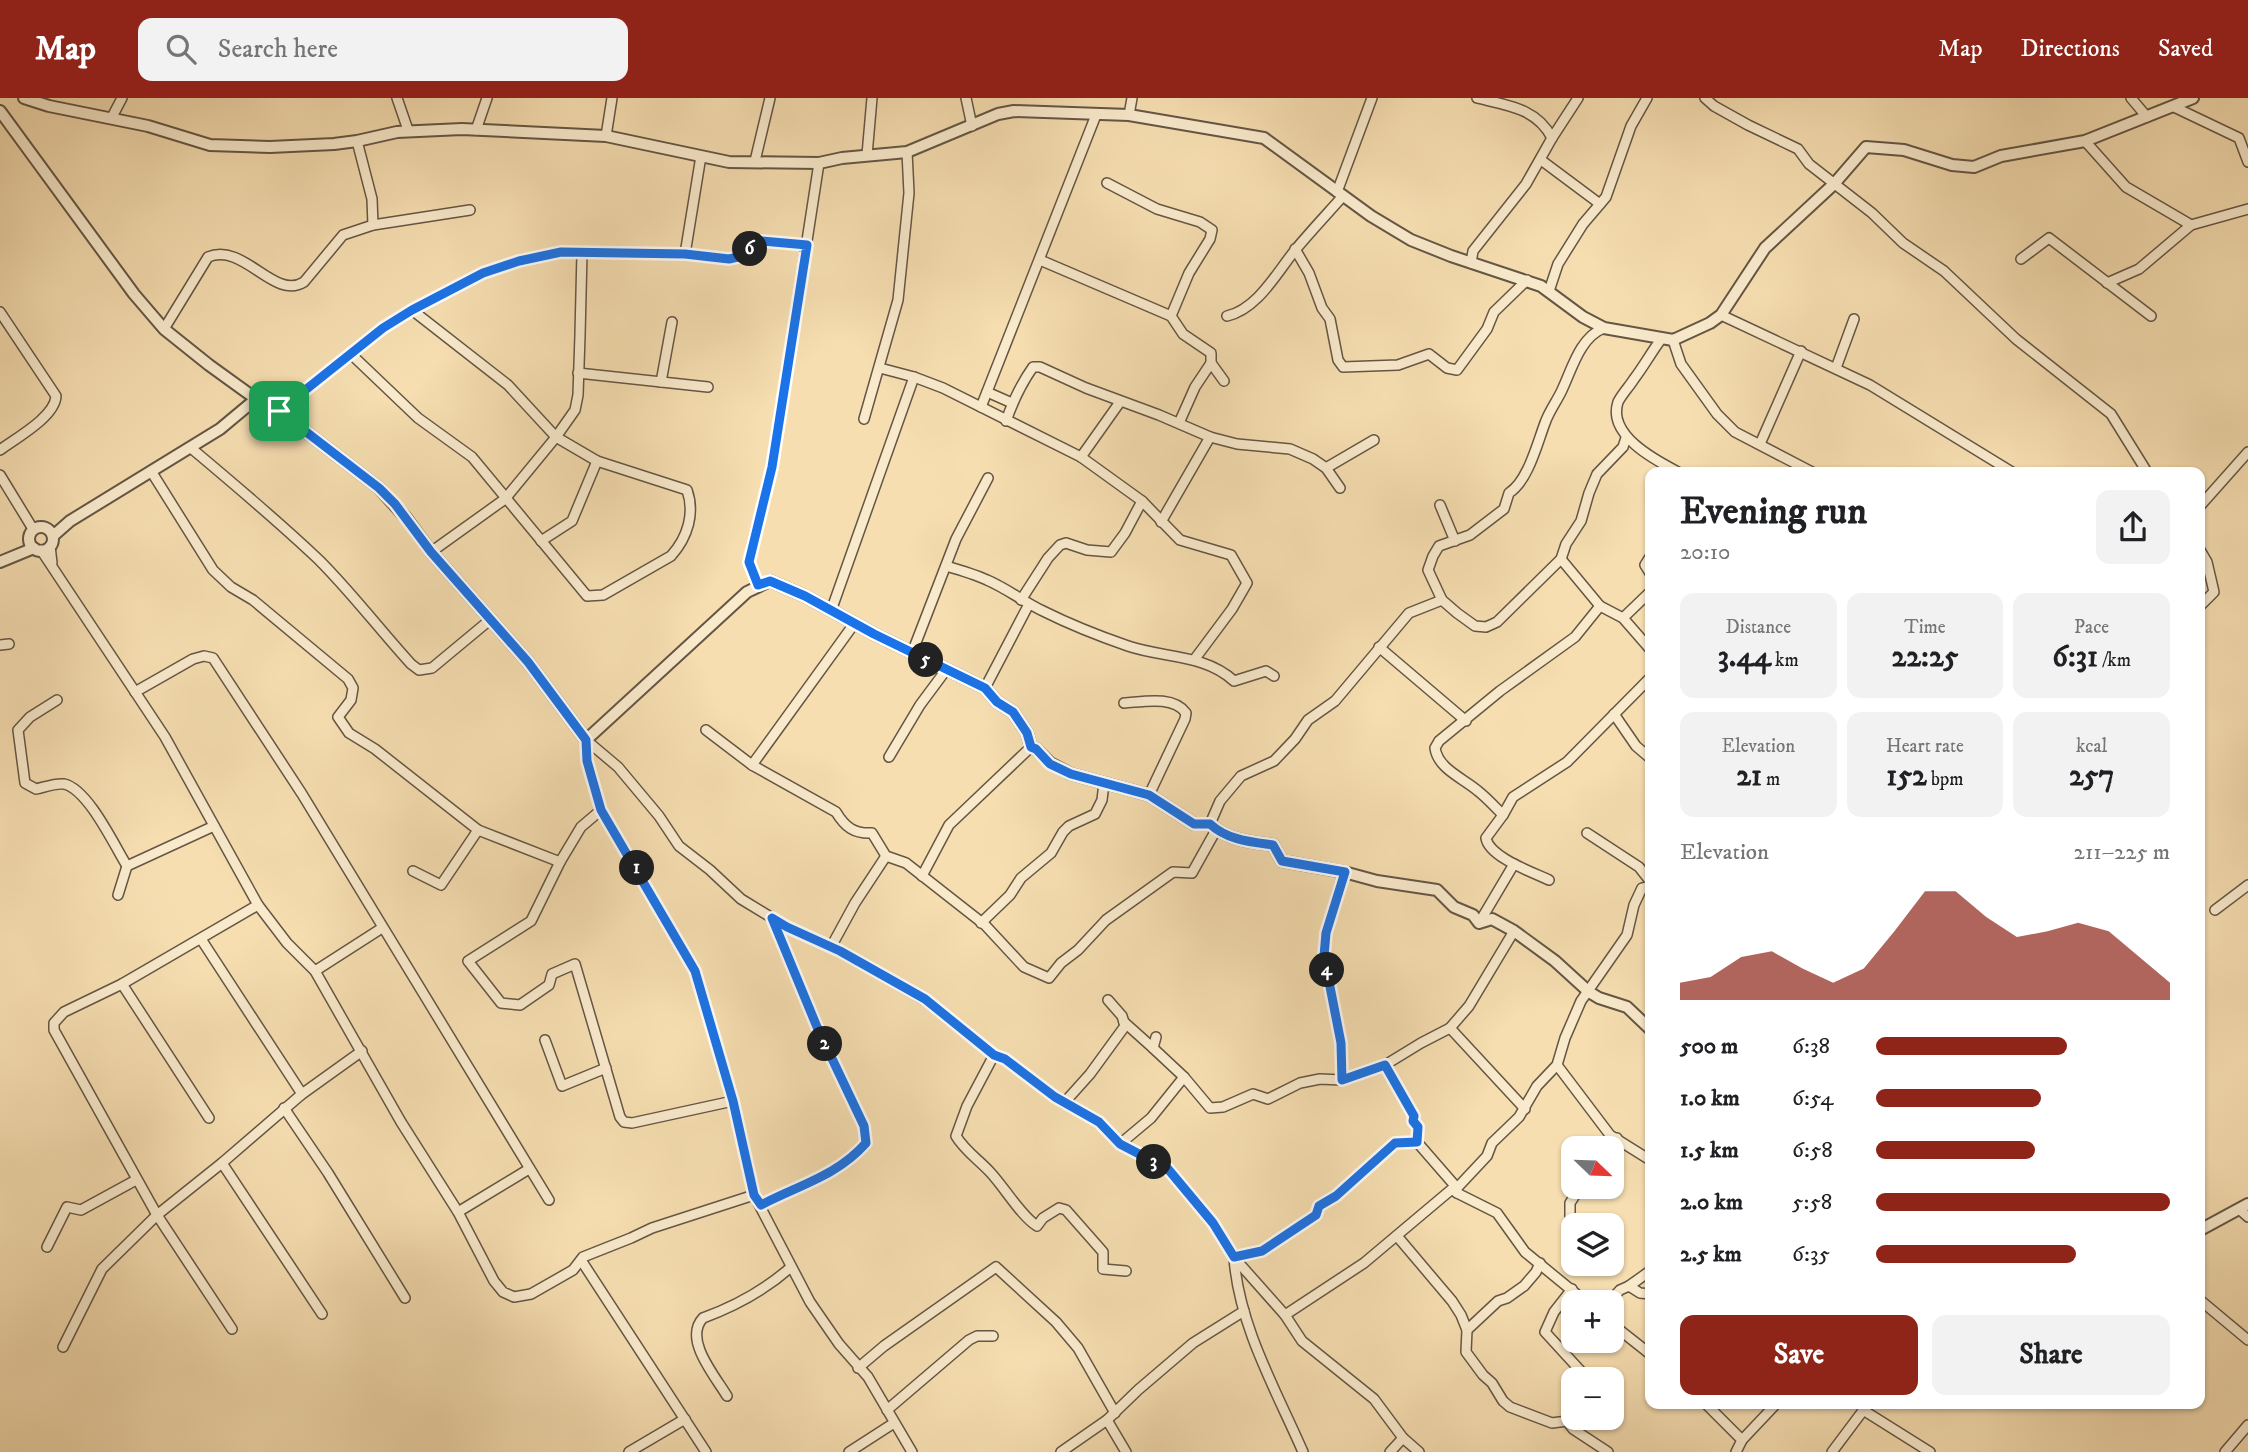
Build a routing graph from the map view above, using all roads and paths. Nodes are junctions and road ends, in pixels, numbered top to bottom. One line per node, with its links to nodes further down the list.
1 (24, 98): 21 (street)
2 (122, 98): 21 (street)
3 (397, 98): 25 (street)
4 (487, 98): 24 (street)
5 (612, 98): 26 (street)
6 (770, 98): 34 (street)
7 (872, 98): 31 (street)
8 (966, 98): 23 (street)
9 (1132, 98): 20 (street)
10 (1372, 98): 39 (street)
11 (1477, 98): 27 (street)
12 (1578, 98): 27 (street)
13 (1647, 98): 40 (street)
14 (1704, 98): 38 (street)
15 (2131, 98): 22 (street)
16 (2193, 98): 17 (street)
17 (2174, 107): 22 (street); 35 (street)
18 (0, 111): 65 (street)
19 (1096, 115): 20 (street); 23 (street); 50 (street)
20 (1129, 115): 39 (street)
21 (112, 117): 28 (street)
22 (2147, 117): 29 (street)
23 (972, 126): 30 (street)
24 (476, 130): 25 (street); 26 (street)
25 (408, 131): 28 (street)
26 (606, 136): 32 (street)
27 (1552, 138): 33 (street)
28 (357, 141): 43 (street)
29 (2085, 141): 38 (street); 44 (street)
30 (907, 152): 31 (street); 71 (street)
31 (867, 155): 36 (street)
32 (701, 156): 34 (street); 48 (street)
33 (1541, 160): 40 (street); 51 (street)
34 (755, 161): 36 (street)
35 (2248, 162)
36 (819, 163): 45 (street)
37 (1107, 183): 57 (street)
38 (1834, 184): 59 (street); 100 (street)
39 (1340, 194): 46 (street); 51 (street)
40 (1600, 204): 54 (street)
41 (2248, 209): 44 (street)
42 (470, 210): 43 (street)
43 (373, 225): 65 (street)
44 (2191, 225): 53 (street)
45 (807, 245): 48 (street); 119 (street)
46 (1295, 249): 52 (street); 58 (street)
47 (582, 253): 48 (street); 55 (street); 73 (street)
48 (685, 254)
49 (2021, 259): 53 (street)
50 (1040, 260): 57 (street); 78 (street)
51 (1471, 263): 52 (street)
52 (1527, 280): 54 (street)
53 (2107, 283): 60 (street)
54 (1549, 291): 64 (street)
55 (412, 310): 69 (street); 87 (street)
56 (0, 312): 63 (street)
57 (1171, 316): 70 (street)
58 (1227, 316)
59 (1721, 316): 67 (street); 68 (street)
60 (2151, 316)
61 (1854, 319): 72 (street)
62 (672, 322): 76 (street)
63 (9, 326): 66 (street); 93 (street)
64 (1604, 328): 67 (street); 113 (street)
65 (164, 329): 79 (street)
66 (0, 332)
67 (1667, 339): 89 (street); 91 (street)
68 (1801, 351): 72 (street); 91 (street)
69 (352, 355): 83 (street); 106 (street)
70 (1211, 363): 75 (street); 86 (street)
71 (880, 368): 74 (street); 84 (street)
72 (1836, 368): 99 (street)
73 (578, 373): 76 (street); 87 (street)
74 (914, 377): 82 (street); 125 (street)
75 (1224, 381)
76 (661, 382): 77 (street)
77 (708, 387)
78 (987, 392): 81 (street); 82 (street)
79 (256, 399): 83 (street); 92 (street)
80 (1120, 402): 81 (street); 86 (street); 95 (street)
81 (1012, 403): 85 (street)
82 (981, 407): 85 (street)
83 (279, 411): 114 (street)
84 (864, 419)
85 (1006, 421): 95 (street)
86 (1179, 423): 88 (street)
87 (556, 437): 96 (street); 106 (street)
88 (1210, 437): 101 (street); 110 (street)
89 (1626, 438): 97 (street); 115 (street)
90 (1374, 440): 101 (street)
91 (1760, 444): 98 (street)
92 (191, 448): 102 (street); 127 (street)
93 (0, 450)
94 (2248, 452): 107 (street)
95 (1081, 457): 108 (street)
96 (597, 461): 112 (street); 112 (street)
97 (1668, 467)
98 (1801, 467)
99 (2004, 467)
100 (2144, 467)
101 (1326, 468): 105 (street)
102 (151, 471): 111 (street); 154 (street)
103 (0, 475): 111 (street)
104 (988, 478): 118 (street)
105 (1340, 488)
106 (505, 499): 112 (street); 114 (street)
107 (2205, 500)
108 (1142, 501): 110 (street); 123 (street)
109 (1440, 505): 113 (street)
110 (1161, 522): 132 (street)
111 (39, 541): 117 (street); 137 (street)
112 (541, 541)
113 (1455, 541): 121 (street)
114 (431, 552): 127 (street)
115 (1560, 559): 121 (street); 124 (street)
116 (2205, 559): 122 (street)
117 (0, 562)
118 (946, 566): 123 (street); 131 (street)
119 (758, 585): 125 (street); 143 (street)
120 (1645, 597): 126 (street)
121 (1442, 600): 130 (street)
122 (2205, 601)
123 (1025, 602): 132 (street); 136 (street)
124 (1600, 606): 126 (street); 141 (street)
125 (831, 611): 128 (street)
126 (1623, 618): 129 (street)
127 (491, 620): 143 (street)
128 (854, 624): 131 (street); 147 (street)
129 (1645, 643)
130 (1380, 647): 141 (street); 153 (street)
131 (912, 653): 133 (street)
132 (1194, 660): 134 (street)
133 (946, 670): 136 (street); 146 (street)
134 (1274, 676)
135 (1645, 683): 140 (street)
136 (985, 688): 144 (street)
137 (135, 692): 152 (street); 173 (street)
138 (57, 700): 159 (street)
139 (1124, 703): 149 (street)
140 (1614, 714): 145 (street); 151 (street)
141 (1466, 721): 151 (street)
142 (706, 730): 147 (street)
143 (586, 740): 150 (street); 170 (street)
144 (1031, 747): 148 (street); 162 (street)
145 (1645, 754)
146 (889, 757)
147 (752, 765): 156 (street)
148 (1104, 783): 149 (street); 171 (street)
149 (1149, 795): 153 (street)
150 (601, 810): 157 (street); 195 (street)
151 (1503, 815): 158 (street)
152 (214, 826): 159 (street); 168 (street)
153 (1213, 827): 161 (street); 171 (street)
154 (478, 830): 157 (street); 160 (street)
155 (1587, 833): 163 (street)
156 (886, 856): 162 (street); 176 (street)
157 (560, 862): 191 (street)
158 (1514, 864): 164 (street); 172 (street)
159 (127, 866): 167 (street)
160 (413, 871)
161 (1345, 872): 172 (street); 193 (street)
162 (922, 876): 171 (street)
163 (1645, 876)
164 (1549, 880)
165 (2248, 884): 169 (street)
166 (1645, 886): 179 (street)
167 (118, 895)
168 (258, 905): 175 (street); 177 (street)
169 (2215, 910)
170 (772, 918): 176 (street); 211 (street)
171 (982, 923)
172 (1479, 923): 174 (street)
173 (382, 928): 177 (street); 206 (street)
174 (1514, 931): 179 (street); 183 (street)
175 (201, 939): 178 (street); 194 (street)
176 (831, 947): 188 (street)
177 (316, 971): 187 (street)
178 (122, 984): 199 (street); 207 (street)
179 (1589, 992): 182 (street); 190 (street)
180 (1108, 1000): 181 (street)
181 (1124, 1022): 186 (street); 196 (street)
182 (1645, 1024)
183 (1450, 1028): 189 (street); 198 (street)
184 (1156, 1037): 186 (street)
185 (545, 1040): 191 (street)
186 (1153, 1048): 192 (street)
187 (362, 1051): 194 (street); 213 (street)
188 (994, 1055): 196 (street); 223 (street)
189 (1385, 1065): 193 (street); 201 (street)
190 (1557, 1065): 198 (street); 200 (street)
191 (606, 1068): 195 (street)
192 (1184, 1077): 193 (street); 203 (street)
193 (1342, 1080)
194 (302, 1094): 197 (street)
195 (733, 1101): 209 (street)
196 (1064, 1103): 203 (street)
197 (284, 1108): 205 (street); 229 (street)
198 (1525, 1109): 208 (street)
199 (209, 1118)
200 (1612, 1136)
201 (1417, 1142): 208 (street); 220 (street)
202 (1624, 1143): 204 (street)
203 (1120, 1144): 220 (street)
204 (1645, 1157)
205 (222, 1163): 214 (street); 232 (street)
206 (529, 1168): 210 (street); 213 (street)
207 (136, 1180): 214 (street); 218 (street)
208 (1457, 1190): 217 (street); 221 (street)
209 (754, 1195): 211 (street); 219 (street)
210 (549, 1200)
211 (761, 1205): 222 (street)
212 (2244, 1206): 215 (street); 216 (street)
213 (458, 1212): 219 (street)
214 (157, 1215): 234 (street); 239 (street)
215 (2248, 1217)
216 (2205, 1227)
217 (1397, 1236): 233 (street); 235 (street)
218 (47, 1247)
219 (581, 1259): 250 (street)
220 (1235, 1259): 231 (street); 233 (street)
221 (1540, 1263): 226 (street); 235 (street)
222 (791, 1267): 242 (street); 243 (street)
223 (1126, 1271)
224 (1645, 1274): 225 (street)
225 (1629, 1286): 227 (street); 228 (street)
226 (1572, 1289): 241 (street)
227 (1620, 1290)
228 (1645, 1294)
229 (405, 1298)
230 (2205, 1304): 238 (street)
231 (1244, 1311): 249 (street); 263 (street)
232 (322, 1314)
233 (1285, 1315): 255 (street)
234 (232, 1329)
235 (1467, 1330): 251 (street)
236 (1624, 1333): 240 (street)
237 (993, 1336): 248 (street)
238 (2248, 1340)
239 (63, 1348)
240 (1645, 1350)
241 (1577, 1367)
242 (858, 1368): 248 (street); 249 (street)
243 (727, 1396)
244 (1711, 1409): 256 (street)
245 (1771, 1409): 256 (street)
246 (1864, 1409): 268 (street)
247 (1869, 1409): 269 (street)
248 (887, 1410): 252 (street)
249 (1111, 1416): 261 (street); 262 (street)
250 (685, 1419): 257 (street); 258 (street)
251 (1561, 1420)
252 (894, 1423): 259 (street); 260 (street)
253 (1578, 1430): 266 (street)
254 (2247, 1430): 270 (street)
255 (1403, 1438): 264 (street); 265 (street)
256 (1742, 1440): 267 (street)
257 (629, 1452)
258 (706, 1452)
259 (849, 1452)
260 (912, 1452)
261 (1062, 1452)
262 (1126, 1452)
263 (1303, 1452)
264 (1390, 1452)
265 (1419, 1452)
266 (1608, 1452)
267 (1736, 1452)
268 (1832, 1452)
269 (1930, 1452)
270 (2225, 1452)

